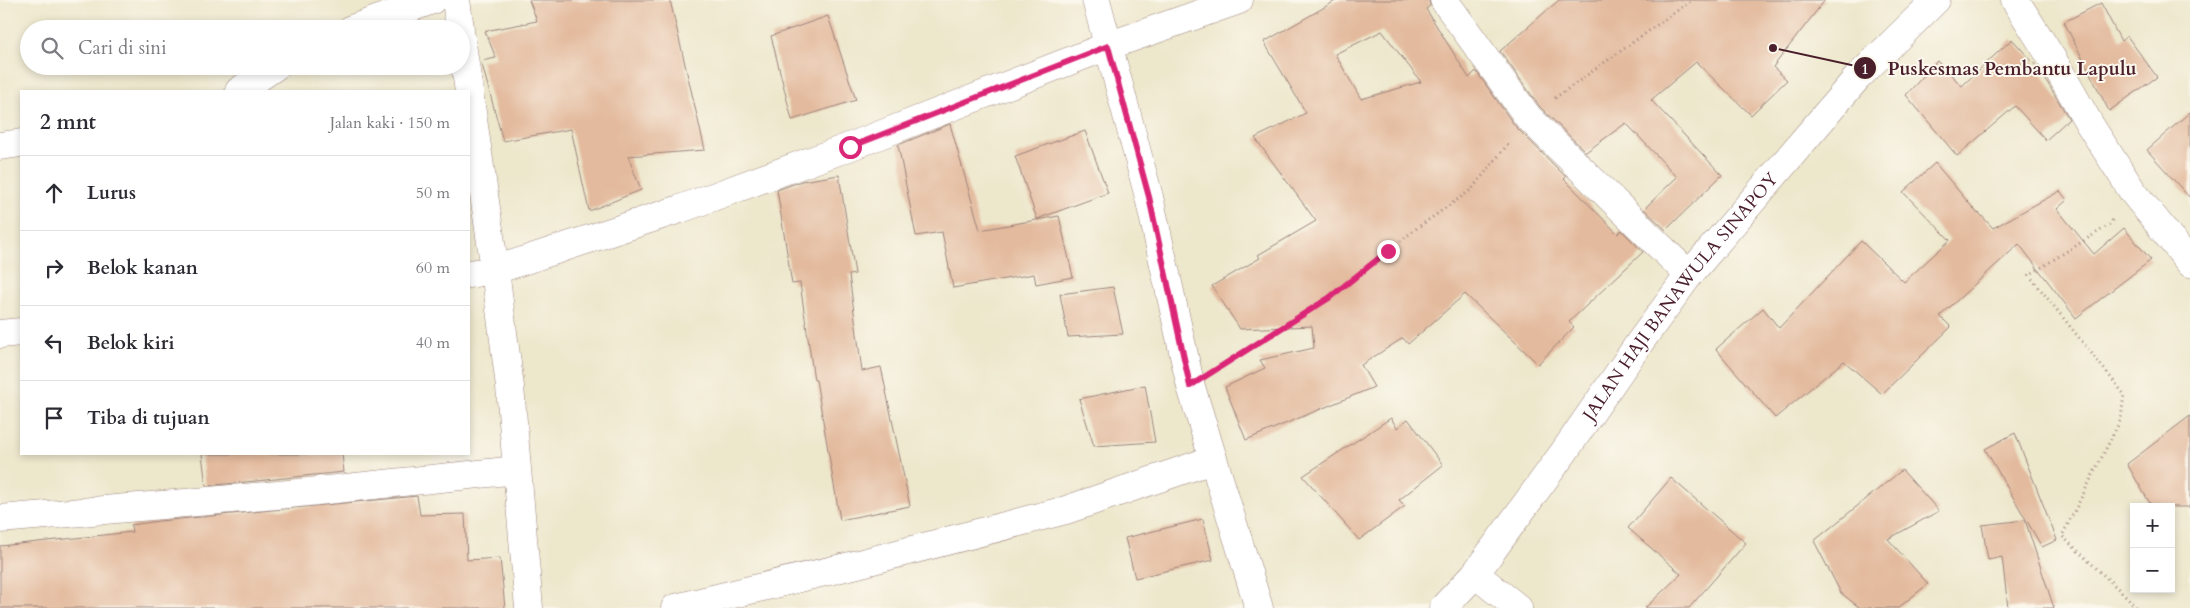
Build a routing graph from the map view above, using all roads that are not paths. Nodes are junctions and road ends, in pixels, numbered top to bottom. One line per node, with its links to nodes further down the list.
1 (432, 0): 8 (main road)
2 (456, 0): 9 (main road)
3 (1096, 0): 10 (main road)
4 (1239, 0): 10 (main road)
5 (1444, 0): 21 (main road)
6 (1936, 0): 21 (main road, JALAN HAJI BANAWULA SINAPOY)
7 (2015, 0): 18 (main road)
8 (377, 20)
9 (459, 20)
10 (1108, 46): 19 (main road); 24 (main road)
11 (263, 75): 13 (main road)
12 (467, 75): 14 (main road)
13 (240, 90)
14 (469, 90)
15 (470, 99): 19 (main road)
16 (20, 144): 17 (main road)
17 (0, 146)
18 (2190, 263)
19 (495, 270): 20 (main road); 25 (main road)
20 (470, 274)
21 (1690, 275): 27 (main road, JALAN HAJI BANAWULA SINAPOY)
22 (20, 332): 23 (main road)
23 (0, 334)
24 (1212, 460): 29 (main road); 30 (main road)
25 (517, 470): 26 (main road); 28 (main road)
26 (0, 519)
27 (1475, 574): 31 (main road, JALAN HAJI BANAWULA SINAPOY); 32 (main road)
28 (529, 608)
29 (675, 608)
30 (1259, 608)
31 (1443, 608)
32 (1518, 608)

